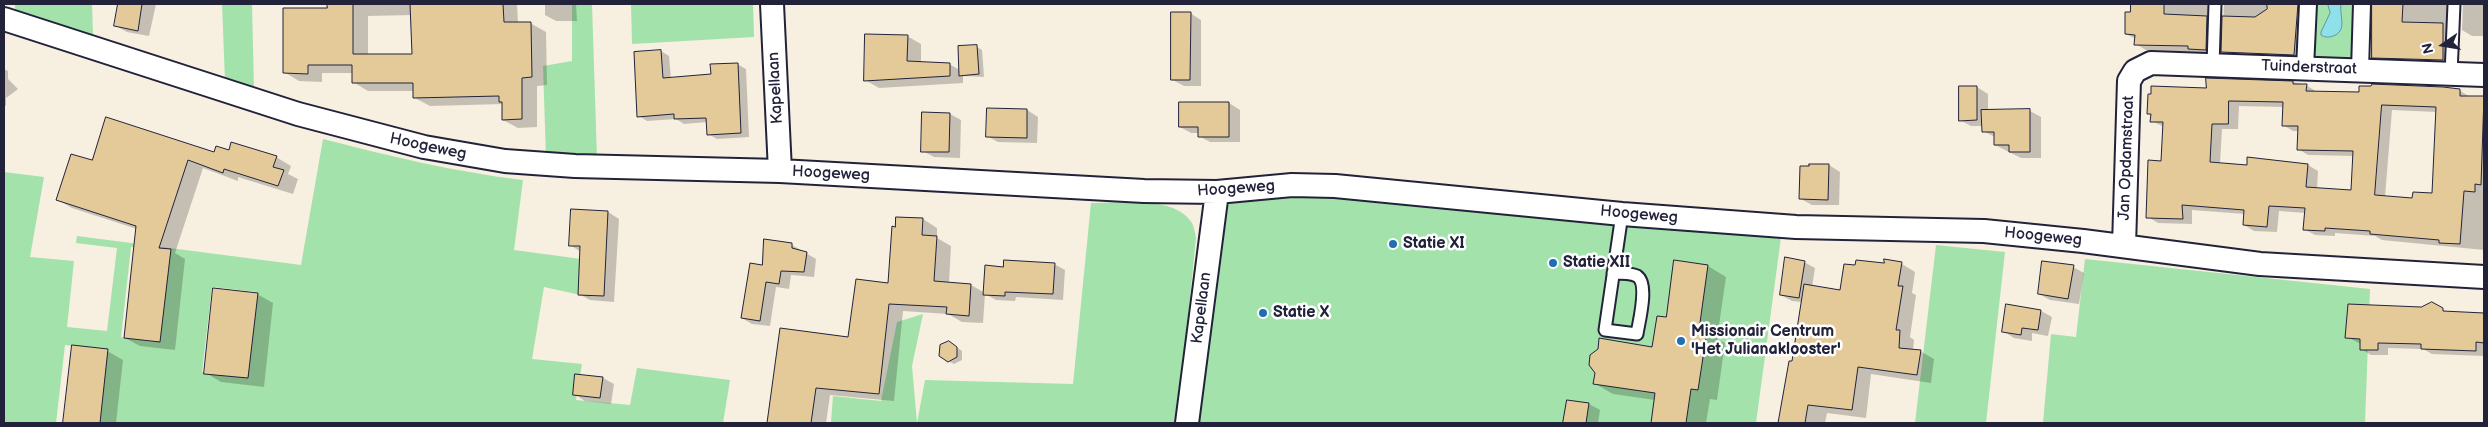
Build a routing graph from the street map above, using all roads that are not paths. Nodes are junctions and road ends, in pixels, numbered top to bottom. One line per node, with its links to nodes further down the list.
1 (772, 4): 13 (street, Kapellaan)
2 (2216, 4): 7 (lane)
3 (2308, 4): 8 (street)
4 (2362, 4): 9 (street)
5 (2454, 4): 11 (lane)
6 (4, 19): 13 (street, Hoogeweg)
7 (2213, 65): 8 (street, Tuinderstraat); 10 (street, Tuinderstraat)
8 (2306, 68): 9 (street, Tuinderstraat)
9 (2360, 70): 11 (street, Tuinderstraat)
10 (2135, 71): 16 (street, Jan Opdamstraat)
11 (2451, 74): 12 (street, Tuinderstraat)
12 (2484, 75)
13 (780, 171): 14 (street, Hoogeweg)
14 (1216, 192): 15 (street, Hoogeweg); 19 (street, Kapellaan)
15 (1622, 214): 16 (street, Hoogeweg); 17 (lane)
16 (2124, 246): 18 (street, Hoogeweg)
17 (1613, 273): 17 (lane)
18 (2484, 277)
19 (1187, 423)

